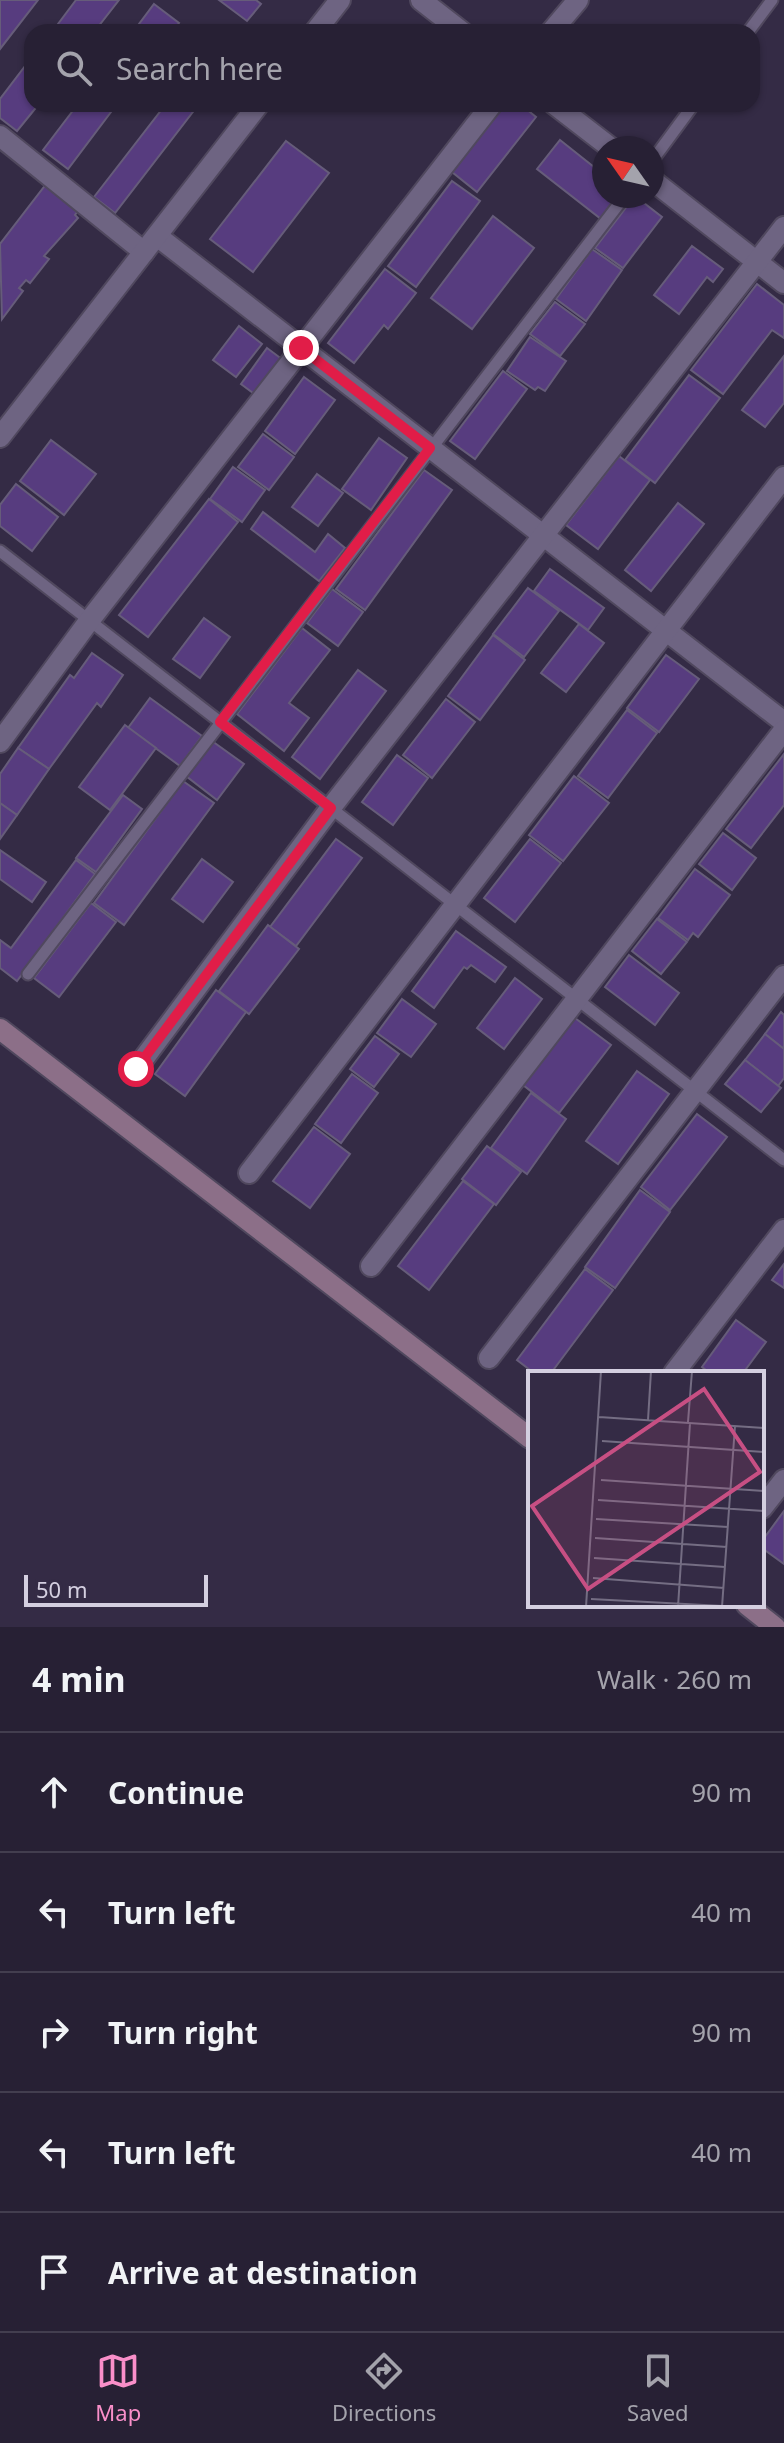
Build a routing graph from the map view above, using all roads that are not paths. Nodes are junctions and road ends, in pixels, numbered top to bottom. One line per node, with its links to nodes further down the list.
1 (340, 0): 5 (street)
2 (421, 0): 6 (street)
3 (578, 0): 7 (street)
4 (772, 0): 8 (lane)
5 (321, 24)
6 (452, 24)
7 (558, 24)
8 (754, 24)
9 (253, 112): 19 (street)
10 (486, 112): 22 (street)
11 (564, 112): 14 (street)
12 (688, 112): 15 (lane)
13 (0, 136): 19 (street)
14 (595, 136)
15 (664, 145)
16 (664, 189): 20 (street)
17 (616, 208): 24 (lane)
18 (784, 227): 20 (street)
19 (150, 244): 22 (street); 23 (street)
20 (756, 261): 21 (street); 26 (street)
21 (784, 283)
22 (301, 348): 24 (street); 28 (street)
23 (0, 437)
24 (430, 448): 26 (street); 30 (lane)
25 (784, 477): 29 (street)
26 (543, 535): 29 (street); 34 (street)
27 (0, 551): 28 (lane)
28 (89, 621): 30 (lane); 33 (street)
29 (666, 630): 31 (street); 35 (street)
30 (220, 722): 34 (lane); 36 (lane)
31 (784, 722)
32 (784, 730): 38 (street)
33 (0, 742)
34 (331, 808): 35 (lane); 40 (street)
35 (455, 904): 38 (lane); 43 (street)
36 (28, 974)
37 (784, 976): 41 (street)
38 (577, 999): 41 (lane); 45 (street)
39 (0, 1029): 48 (street)
40 (136, 1069)
41 (695, 1091): 42 (lane); 46 (street)
42 (784, 1160)
43 (249, 1173)
44 (784, 1230): 47 (street)
45 (371, 1266)
46 (489, 1358)
47 (676, 1371)
48 (528, 1436)
49 (784, 1480): 50 (street)
50 (764, 1505)
51 (750, 1607): 52 (street)
52 (775, 1627)

